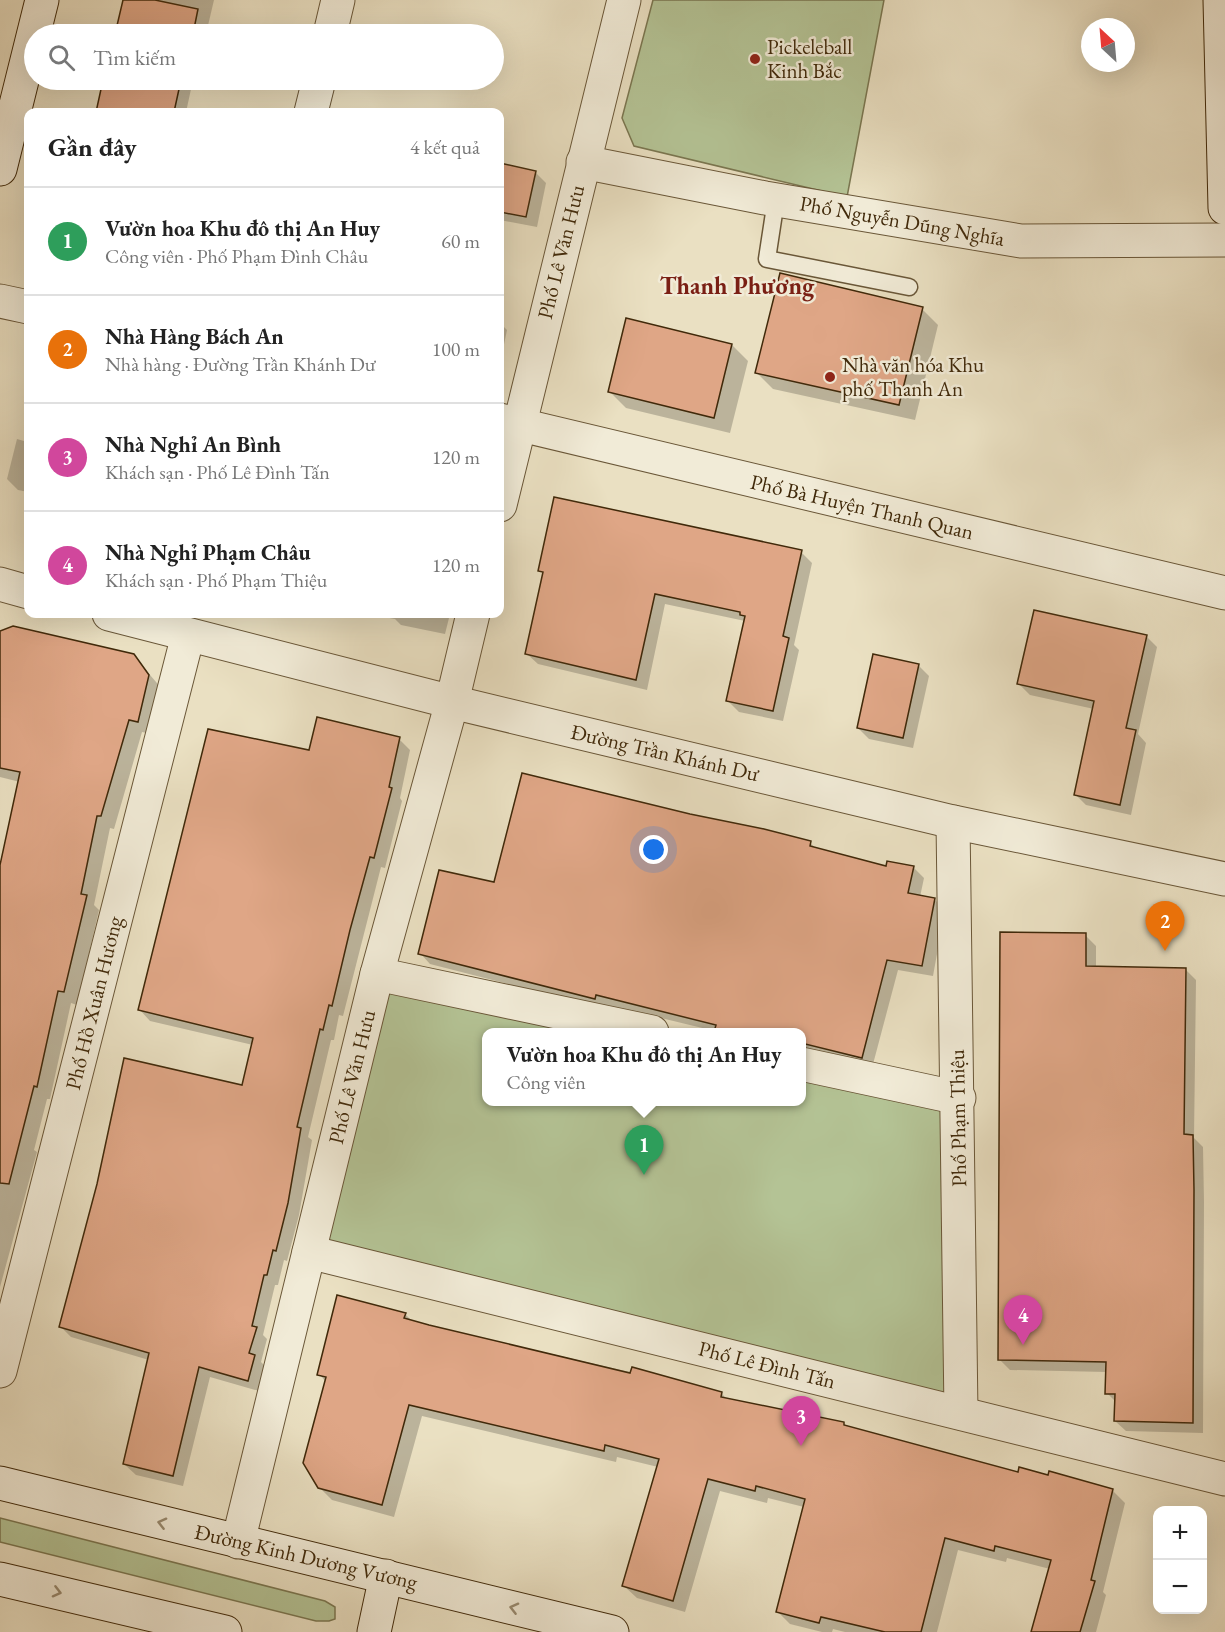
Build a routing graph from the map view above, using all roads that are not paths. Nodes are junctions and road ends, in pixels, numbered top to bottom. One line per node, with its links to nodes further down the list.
1 (42, 0): 5 (street)
2 (338, 0): 6 (street)
3 (624, 0): 10 (street, Phố Lê Văn Hưu)
4 (1220, 0): 13 (street)
5 (36, 24)
6 (332, 24)
7 (24, 72): 11 (street)
8 (316, 90): 9 (street)
9 (312, 108)
10 (583, 162): 12 (street, Phố Nguyễn Dũng Nghĩa); 18 (street, Phố Lê Văn Hưu)
11 (0, 169)
12 (776, 200): 14 (street, Phố Nguyễn Dũng Nghĩa); 15 (lane)
13 (1225, 208)
14 (1225, 240)
15 (909, 287)
16 (0, 301): 17 (street)
17 (24, 306)
18 (510, 422): 19 (street, Phố Lê Văn Hưu); 22 (street, Phố Bà Huyện Thanh Quan)
19 (504, 472)
20 (0, 584): 21 (street)
21 (24, 591)
22 (1225, 593)
23 (124, 618): 25 (street, Đường Trần Khánh Dư)
24 (471, 618): 26 (street, Phố Lê Văn Hưu)
25 (188, 635): 26 (street, Đường Trần Khánh Dư); 34 (street, Phố Hồ Xuân Hương)
26 (452, 702): 27 (street, Đường Trần Khánh Dư); 29 (street, Phố Lê Văn Hưu)
27 (953, 822): 28 (street, Đường Trần Khánh Dư); 32 (street, Phố Phạm Thiệu)
28 (1225, 879)
29 (377, 974): 30 (street); 33 (street, Phố Lê Văn Hưu)
30 (633, 1028)
31 (806, 1065): 32 (street)
32 (959, 1098): 35 (street, Phố Phạm Thiệu)
33 (309, 1252): 35 (street, Phố Lê Đình Tấn); 38 (street, Phố Lê Văn Hưu)
34 (0, 1371)
35 (961, 1413): 36 (street, Phố Lê Đình Tấn)
36 (1225, 1479)
37 (0, 1483): 38 (street, Đường Kinh Dương Vương, one-way to 37)
38 (238, 1542): 39 (street, Đường Kinh Dương Vương)
39 (386, 1576): 43 (street); 44 (street, Đường Kinh Dương Vương, one-way to 39)
40 (0, 1579): 41 (street, one-way to 41)
41 (152, 1624): 42 (street)
42 (225, 1632)
43 (374, 1632)
44 (612, 1632)

